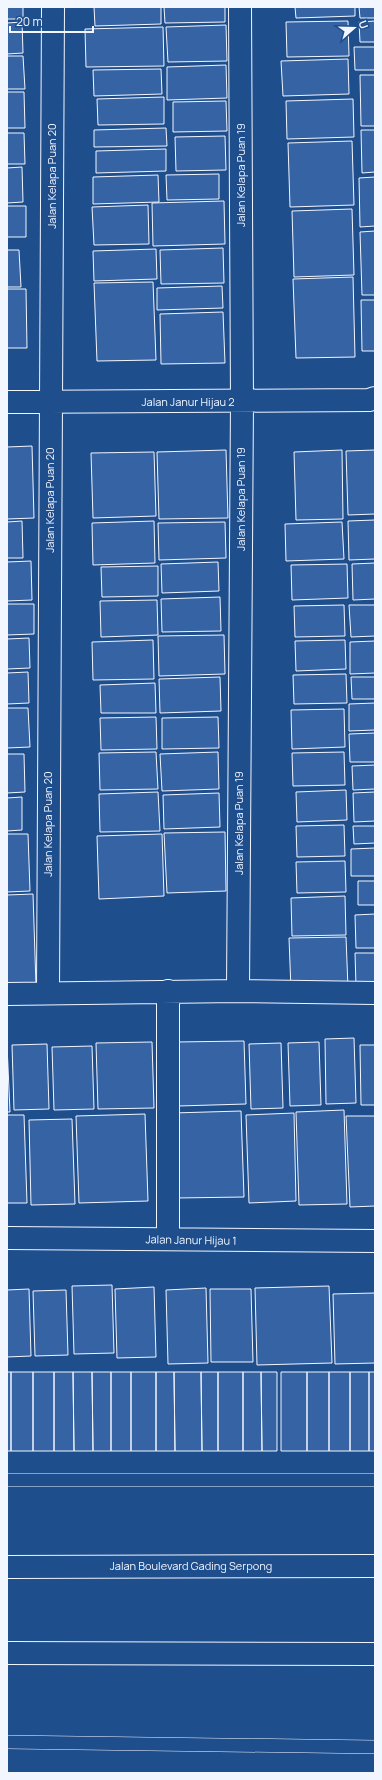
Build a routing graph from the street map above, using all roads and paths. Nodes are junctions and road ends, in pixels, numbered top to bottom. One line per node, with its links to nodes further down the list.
1 (53, 7): 6 (street, Jalan Kelapa Puan 20)
2 (240, 7): 4 (street, Jalan Kelapa Puan 19)
3 (373, 400): 4 (street, Jalan Janur Hijau 2)
4 (242, 401): 6 (street, Jalan Janur Hijau 2); 8 (street, Jalan Kelapa Puan 19)
5 (7, 402): 6 (street, Jalan Janur Hijau 2)
6 (51, 403): 9 (street, Jalan Kelapa Puan 20)
7 (168, 991): 8 (street); 9 (street); 13 (street)
8 (238, 991): 10 (street)
9 (48, 992): 11 (street)
10 (375, 993)
11 (7, 994)
12 (7, 1238): 13 (street, Jalan Janur Hijau 1)
13 (168, 1239): 14 (street, Jalan Janur Hijau 1)
14 (375, 1242)
15 (7, 1480): 16 (lane)
16 (375, 1480)
17 (375, 1566): 18 (street, Jalan Boulevard Gading Serpong)
18 (7, 1567)
19 (7, 1654): 20 (street)
20 (375, 1654)
21 (7, 1742): 22 (lane)
22 (375, 1747)

